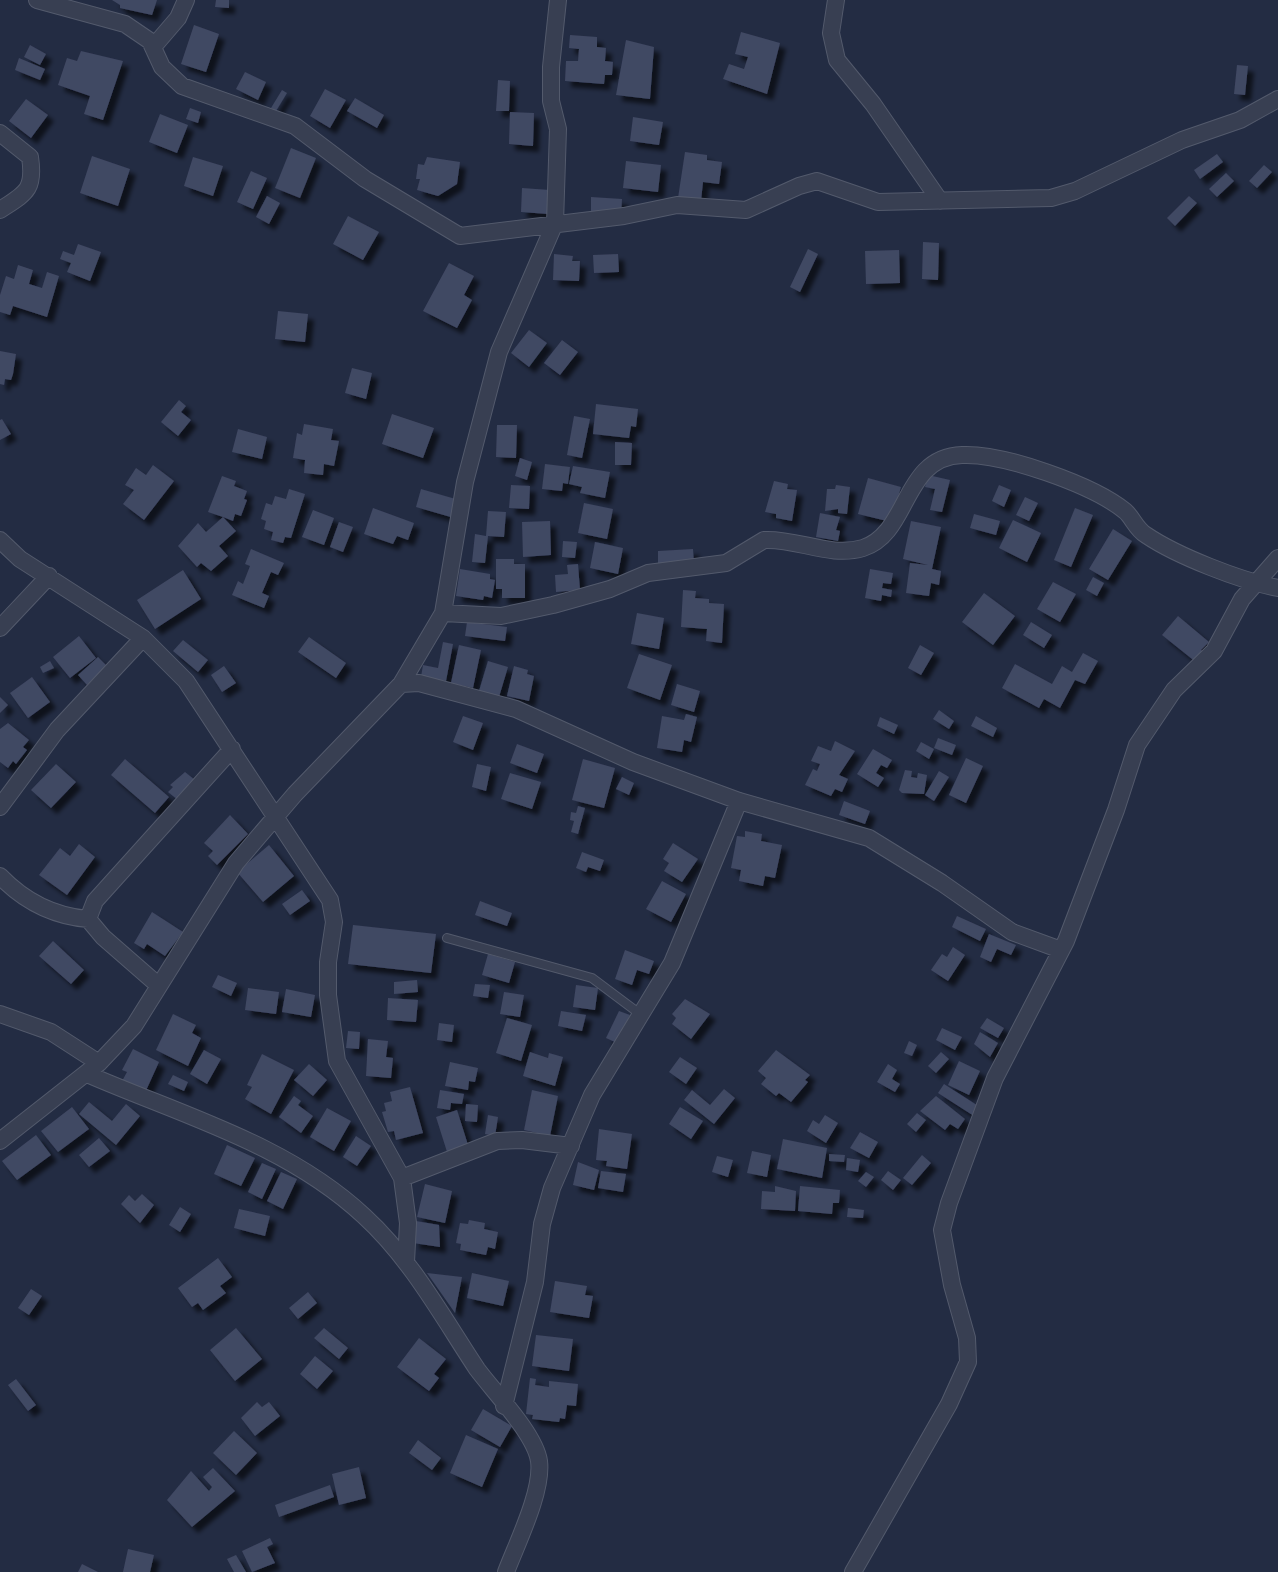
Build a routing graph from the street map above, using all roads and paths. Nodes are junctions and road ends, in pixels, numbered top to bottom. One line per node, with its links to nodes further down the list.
1 (37, 0): 5 (street)
2 (186, 0): 5 (street)
3 (558, 0): 10 (street)
4 (836, 0): 8 (street)
5 (154, 46): 10 (street)
6 (1278, 99): 8 (street)
7 (0, 133): 9 (street)
8 (940, 201): 10 (street)
9 (0, 210)
10 (555, 223): 16 (street)
11 (0, 540): 13 (street)
12 (1278, 558): 14 (street)
13 (49, 576): 17 (street); 18 (street)
14 (1254, 584): 15 (street); 16 (street); 27 (street)
15 (1278, 588)
16 (443, 613): 19 (street)
17 (0, 628)
18 (143, 638): 20 (street); 22 (street)
19 (401, 684): 21 (street); 23 (street)
20 (232, 749): 23 (street); 25 (street)
21 (739, 801): 27 (street); 30 (street)
22 (0, 807)
23 (277, 815): 28 (street); 34 (street)
24 (0, 876): 25 (street)
25 (88, 919): 28 (street)
26 (447, 938): 30 (lane)
27 (1061, 950): 38 (street)
28 (158, 985): 31 (street)
29 (0, 1014): 31 (street)
30 (640, 1014): 33 (street)
31 (93, 1069): 32 (street); 35 (street)
32 (0, 1141)
33 (571, 1146): 34 (street); 36 (street)
34 (402, 1178): 35 (street)
35 (406, 1262): 36 (street)
36 (504, 1406): 37 (street)
37 (506, 1572)
38 (853, 1572)

